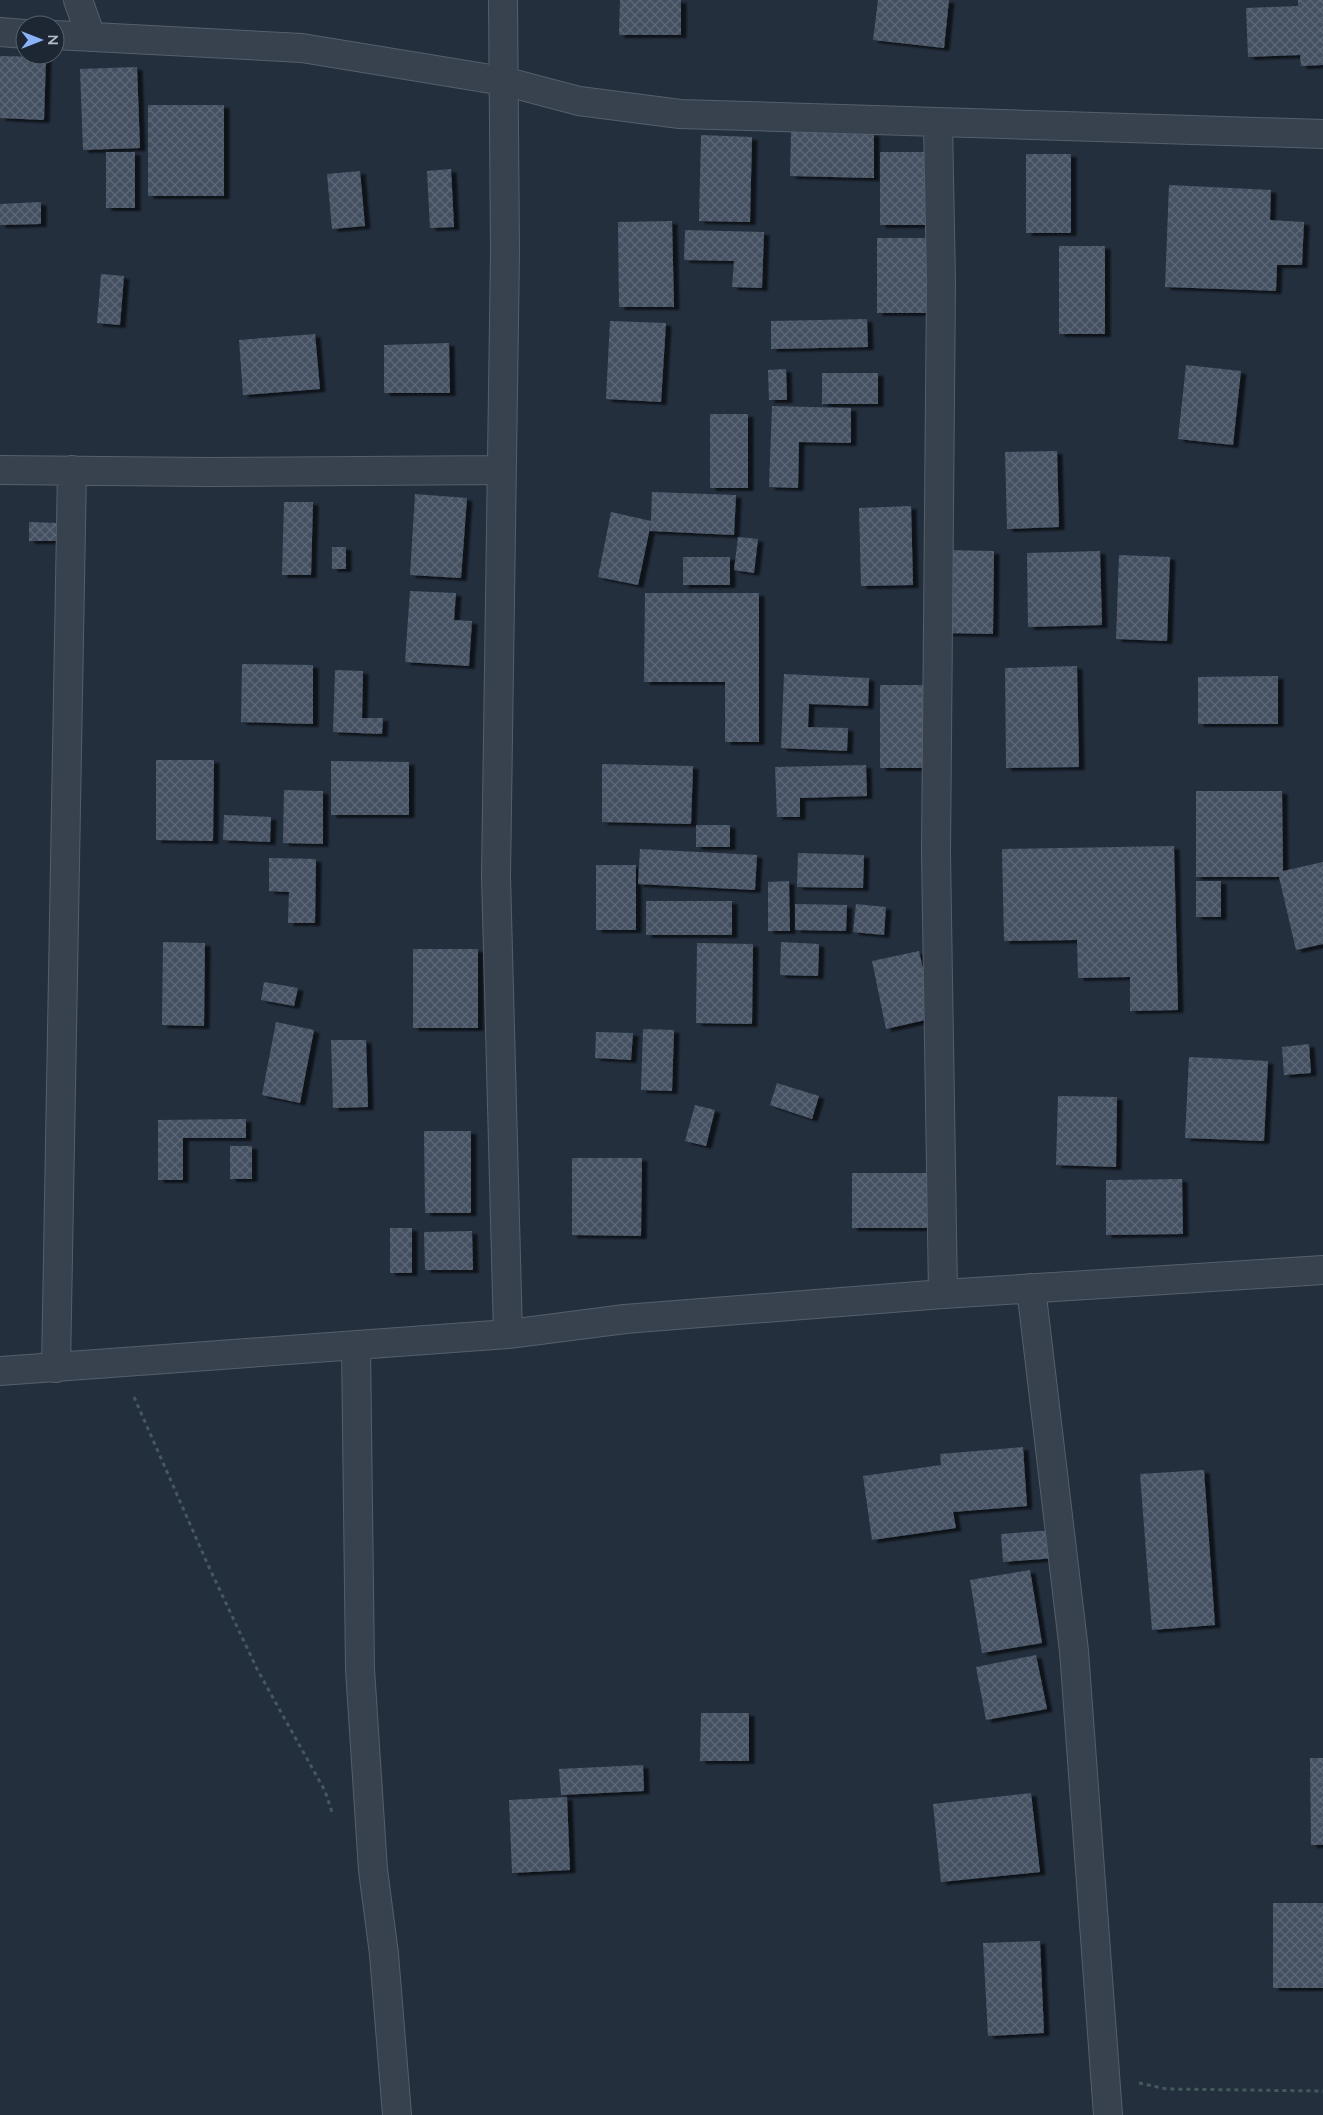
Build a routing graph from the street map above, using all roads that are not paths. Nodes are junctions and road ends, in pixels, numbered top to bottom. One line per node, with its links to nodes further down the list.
1 (78, 0): 6 (street)
2 (503, 0): 7 (street)
3 (0, 32): 4 (street)
4 (15, 33)
5 (65, 36): 6 (street)
6 (92, 37): 7 (street)
7 (503, 81): 8 (street); 12 (street)
8 (938, 122): 9 (street); 15 (street)
9 (1323, 134)
10 (0, 470): 11 (street)
11 (72, 470): 12 (street); 18 (street)
12 (501, 470): 16 (street)
13 (1323, 1270): 14 (street)
14 (1031, 1288): 15 (street); 21 (street)
15 (943, 1294): 16 (street)
16 (508, 1334): 17 (street)
17 (356, 1346): 18 (street); 20 (street)
18 (56, 1368): 19 (street)
19 (0, 1371)
20 (397, 2115)
21 (1108, 2115)

